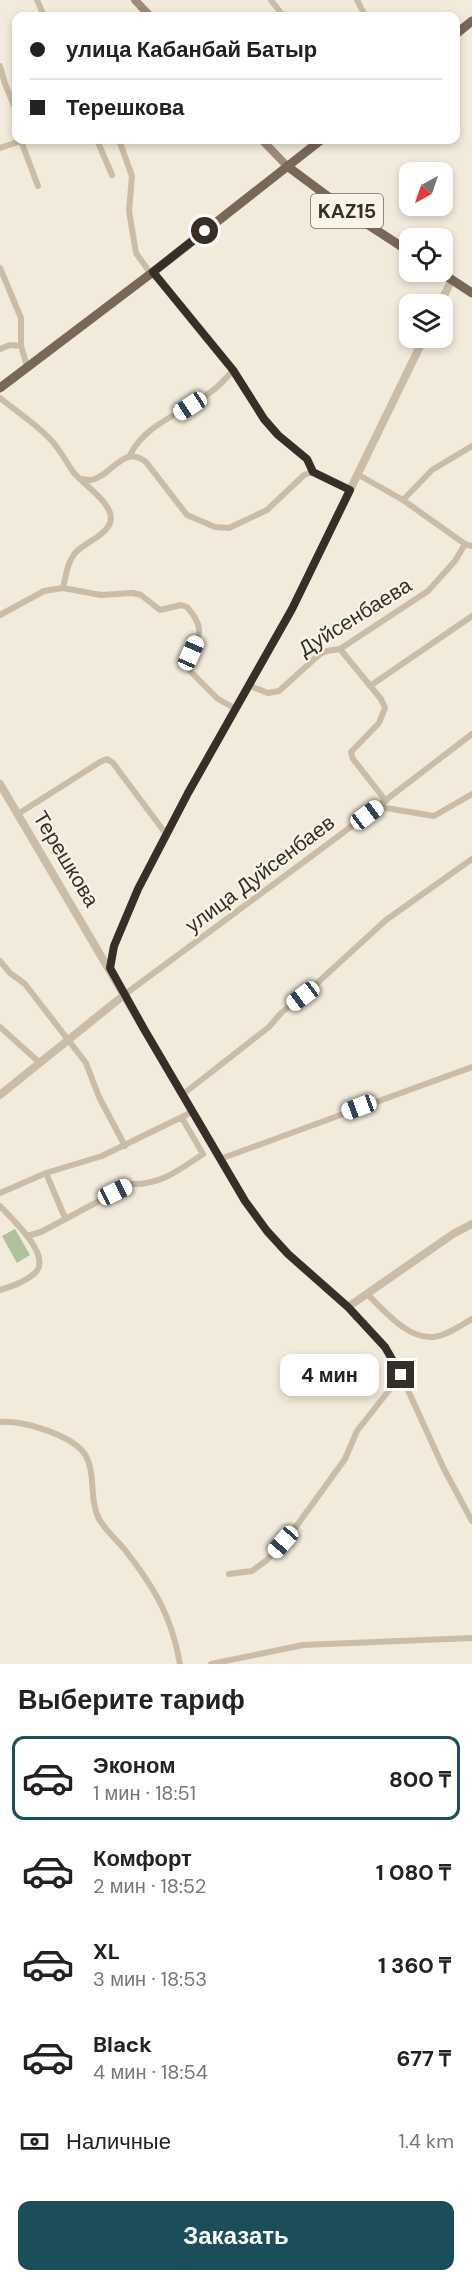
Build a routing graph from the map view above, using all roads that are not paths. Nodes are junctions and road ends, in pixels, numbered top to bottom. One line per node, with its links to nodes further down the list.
1 (135, 0): 2 (main road)
2 (146, 12)
3 (472, 21): 4 (main road)
4 (460, 31)
5 (0, 66): 6 (street)
6 (3, 85): 7 (street)
7 (12, 102)
8 (22, 144): 15 (street)
9 (99, 144): 14 (street)
10 (120, 144): 18 (street)
11 (266, 144): 13 (main road)
12 (316, 144): 13 (main road)
13 (286, 166): 16 (main road, KAZ15); 18 (main road)
14 (112, 176)
15 (38, 186)
16 (399, 245)
17 (0, 268): 21 (street)
18 (152, 273): 24 (main road); 25 (street)
19 (453, 280): 20 (main road)
20 (472, 293)
21 (21, 346): 23 (street); 24 (street)
22 (419, 348): 31 (street)
23 (0, 349)
24 (27, 366): 26 (main road)
25 (233, 370): 29 (street); 30 (street)
26 (0, 388)
27 (0, 398): 32 (street)
28 (472, 446): 34 (street)
29 (130, 455): 30 (street); 32 (street)
30 (313, 472): 33 (street)
31 (357, 474): 33 (street); 34 (street)
32 (81, 479): 36 (street)
33 (350, 490): 40 (street)
34 (403, 500): 35 (street)
35 (469, 545): 39 (street, Дуйсенбаева)
36 (63, 588): 37 (street); 42 (street)
37 (0, 615)
38 (472, 616): 41 (street)
39 (340, 648): 40 (street, Дуйсенбаева); 41 (street)
40 (249, 685): 42 (street)
41 (370, 686): 46 (street)
42 (236, 709): 48 (street)
43 (472, 734): 46 (street, улица Дуйсенбаев)
44 (0, 783): 47 (street, Терешкова)
45 (472, 794): 46 (street)
46 (383, 802): 52 (street, улица Дуйсенбаев)
47 (18, 814): 48 (street); 51 (street, Терешкова)
48 (166, 834): 51 (street)
49 (472, 859): 58 (street)
50 (0, 961): 54 (street)
51 (110, 968): 52 (street, Терешкова)
52 (124, 994): 54 (street); 58 (street, Терешкова)
53 (0, 1027): 55 (street)
54 (69, 1039): 55 (street); 61 (street)
55 (40, 1063): 57 (street)
56 (472, 1067): 62 (street)
57 (0, 1095)
58 (182, 1095): 59 (street, Терешкова)
59 (192, 1112): 60 (street); 62 (street, Терешкова)
60 (182, 1118): 61 (street); 66 (street)
61 (125, 1146): 63 (street)
62 (220, 1159): 71 (street, Терешкова)
63 (46, 1173): 64 (street); 66 (street)
64 (0, 1193)
65 (0, 1206): 68 (street)
66 (65, 1218): 68 (street)
67 (472, 1224): 70 (street)
68 (27, 1236): 69 (street)
69 (0, 1290)
70 (367, 1294): 71 (street); 72 (street)
71 (348, 1307): 73 (street, Терешкова)
72 (472, 1319)
73 (401, 1375): 75 (street, Терешкова); 76 (street)
74 (0, 1422): 78 (street)
75 (472, 1521)
76 (229, 1574)
77 (472, 1638): 79 (street)
78 (180, 1664)
79 (211, 1664)

